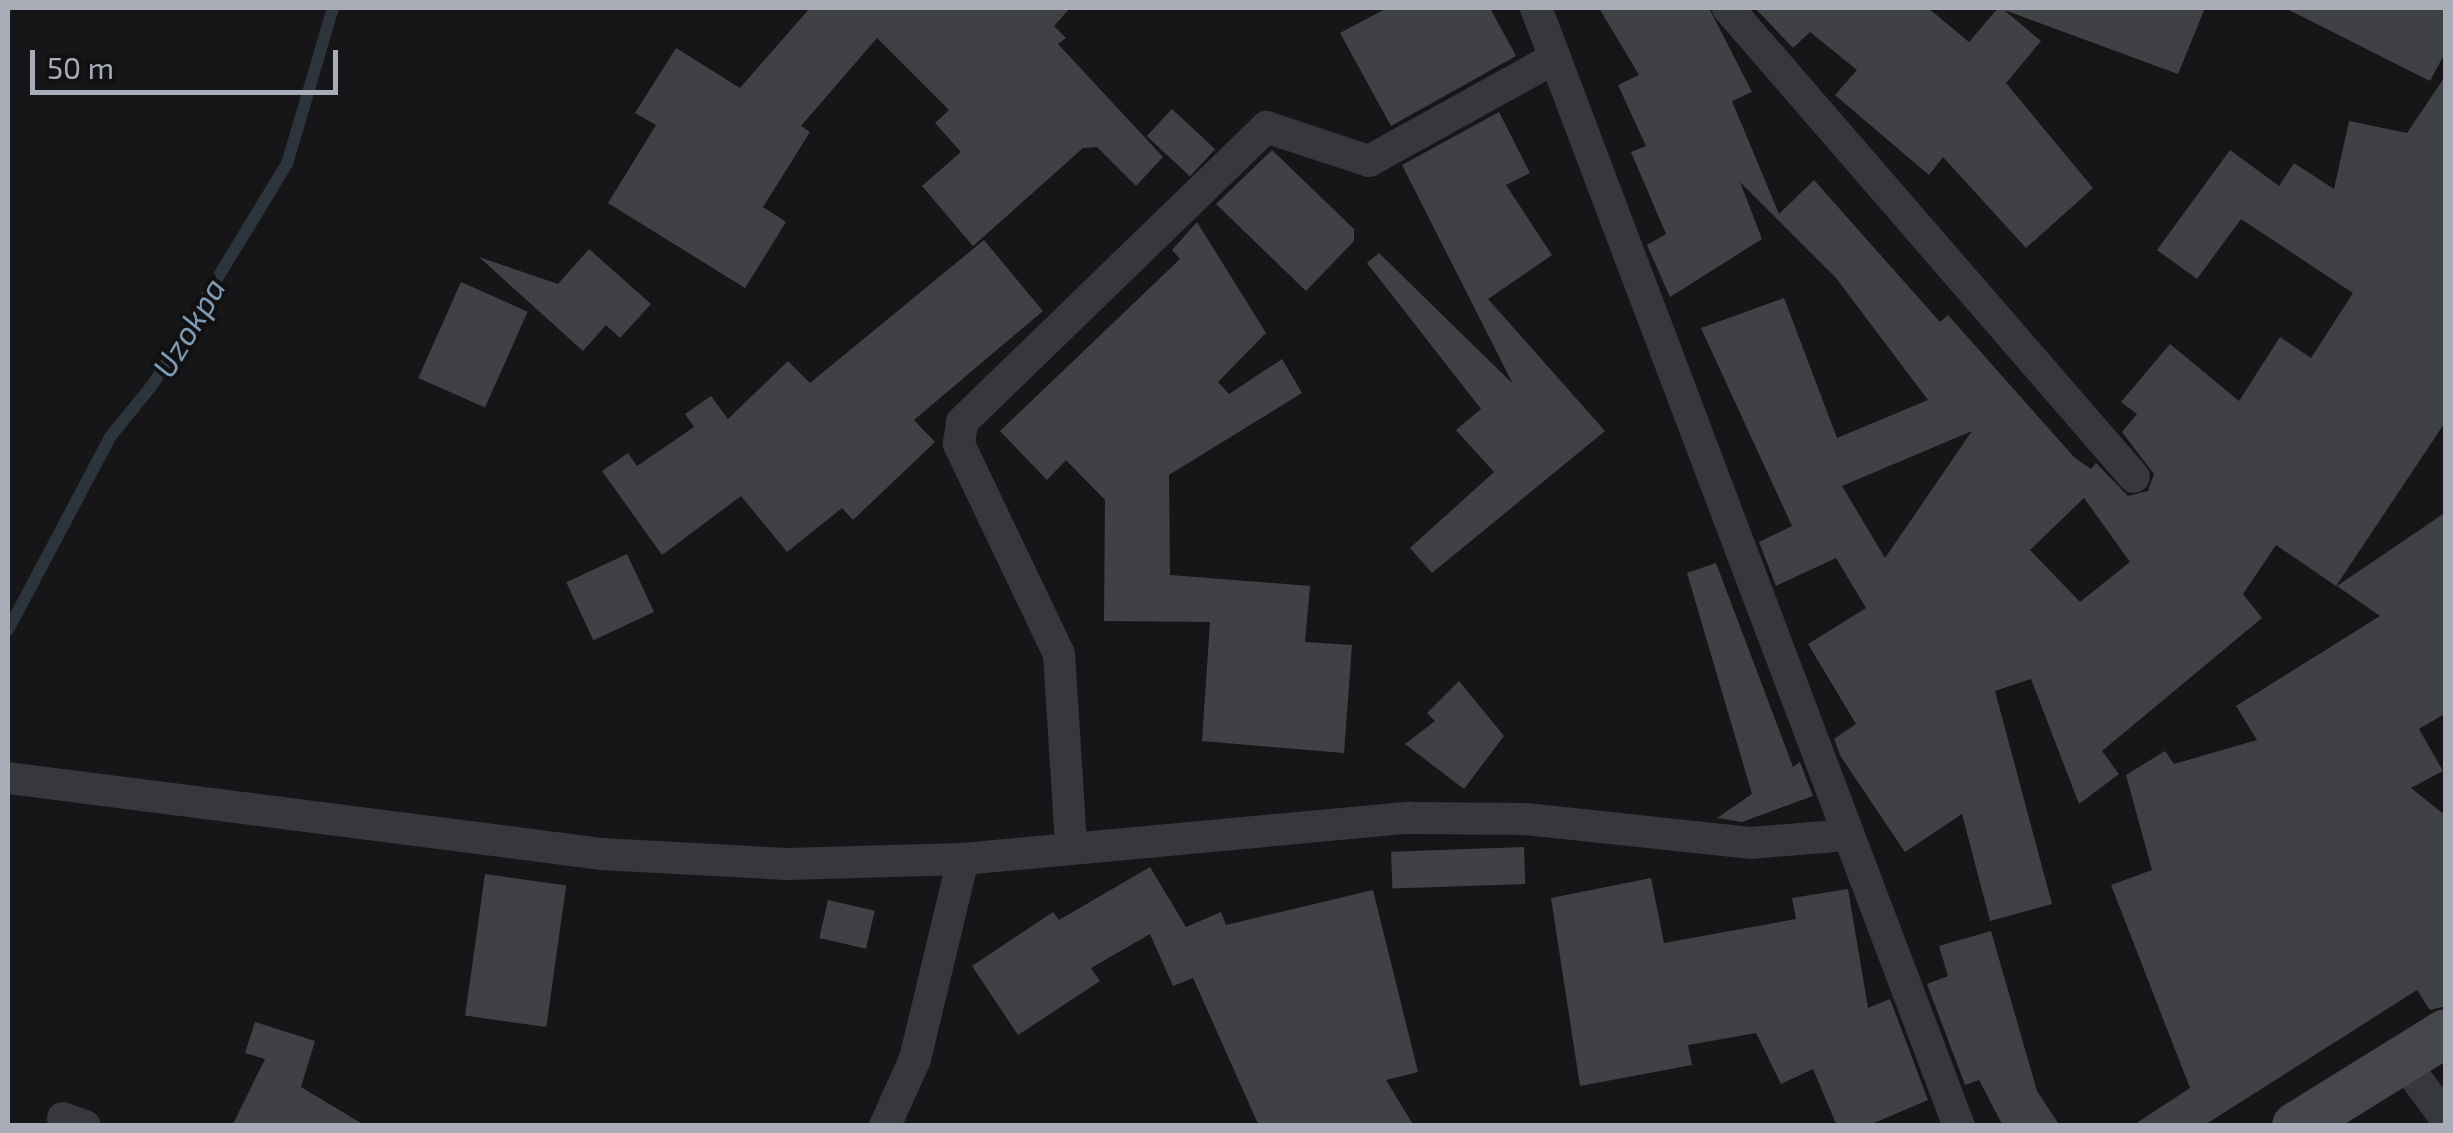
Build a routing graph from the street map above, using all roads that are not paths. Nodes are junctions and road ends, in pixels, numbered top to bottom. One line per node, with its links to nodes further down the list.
1 (1536, 8): 3 (street)
2 (1728, 8): 4 (street)
3 (1554, 58): 6 (street); 7 (street)
4 (2134, 477)
5 (8, 778): 8 (street)
6 (1848, 835): 7 (street); 13 (street)
7 (1071, 844): 8 (street)
8 (964, 859): 12 (street)
9 (2446, 1033): 10 (street)
10 (2401, 1058): 11 (street); 14 (street)
11 (2446, 1120)
12 (886, 1126)
13 (1960, 1126)
14 (2296, 1126)

